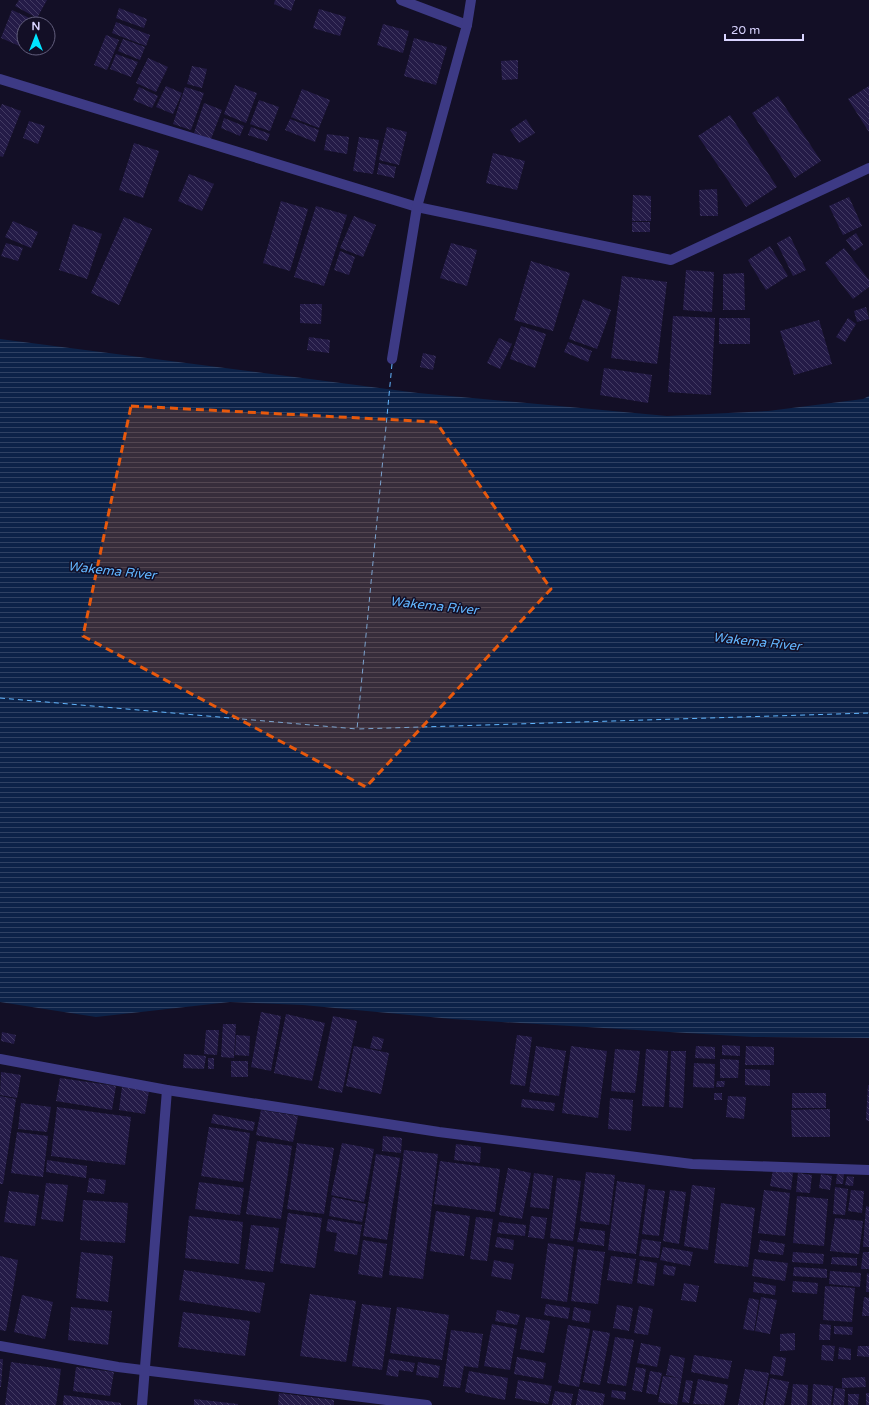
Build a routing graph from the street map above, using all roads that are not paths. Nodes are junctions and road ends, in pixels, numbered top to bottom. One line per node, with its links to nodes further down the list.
1 (401, 0): 3 (street)
2 (471, 0): 3 (street)
3 (467, 25): 6 (street)
4 (0, 79): 6 (street)
5 (869, 168): 6 (street)
6 (417, 207): 7 (street)
7 (392, 359)
8 (0, 1059): 9 (street)
9 (167, 1090): 10 (street); 12 (street)
10 (869, 1170)
11 (0, 1346): 12 (street)
12 (145, 1370): 13 (street); 14 (street)
13 (142, 1405)
14 (427, 1405)

